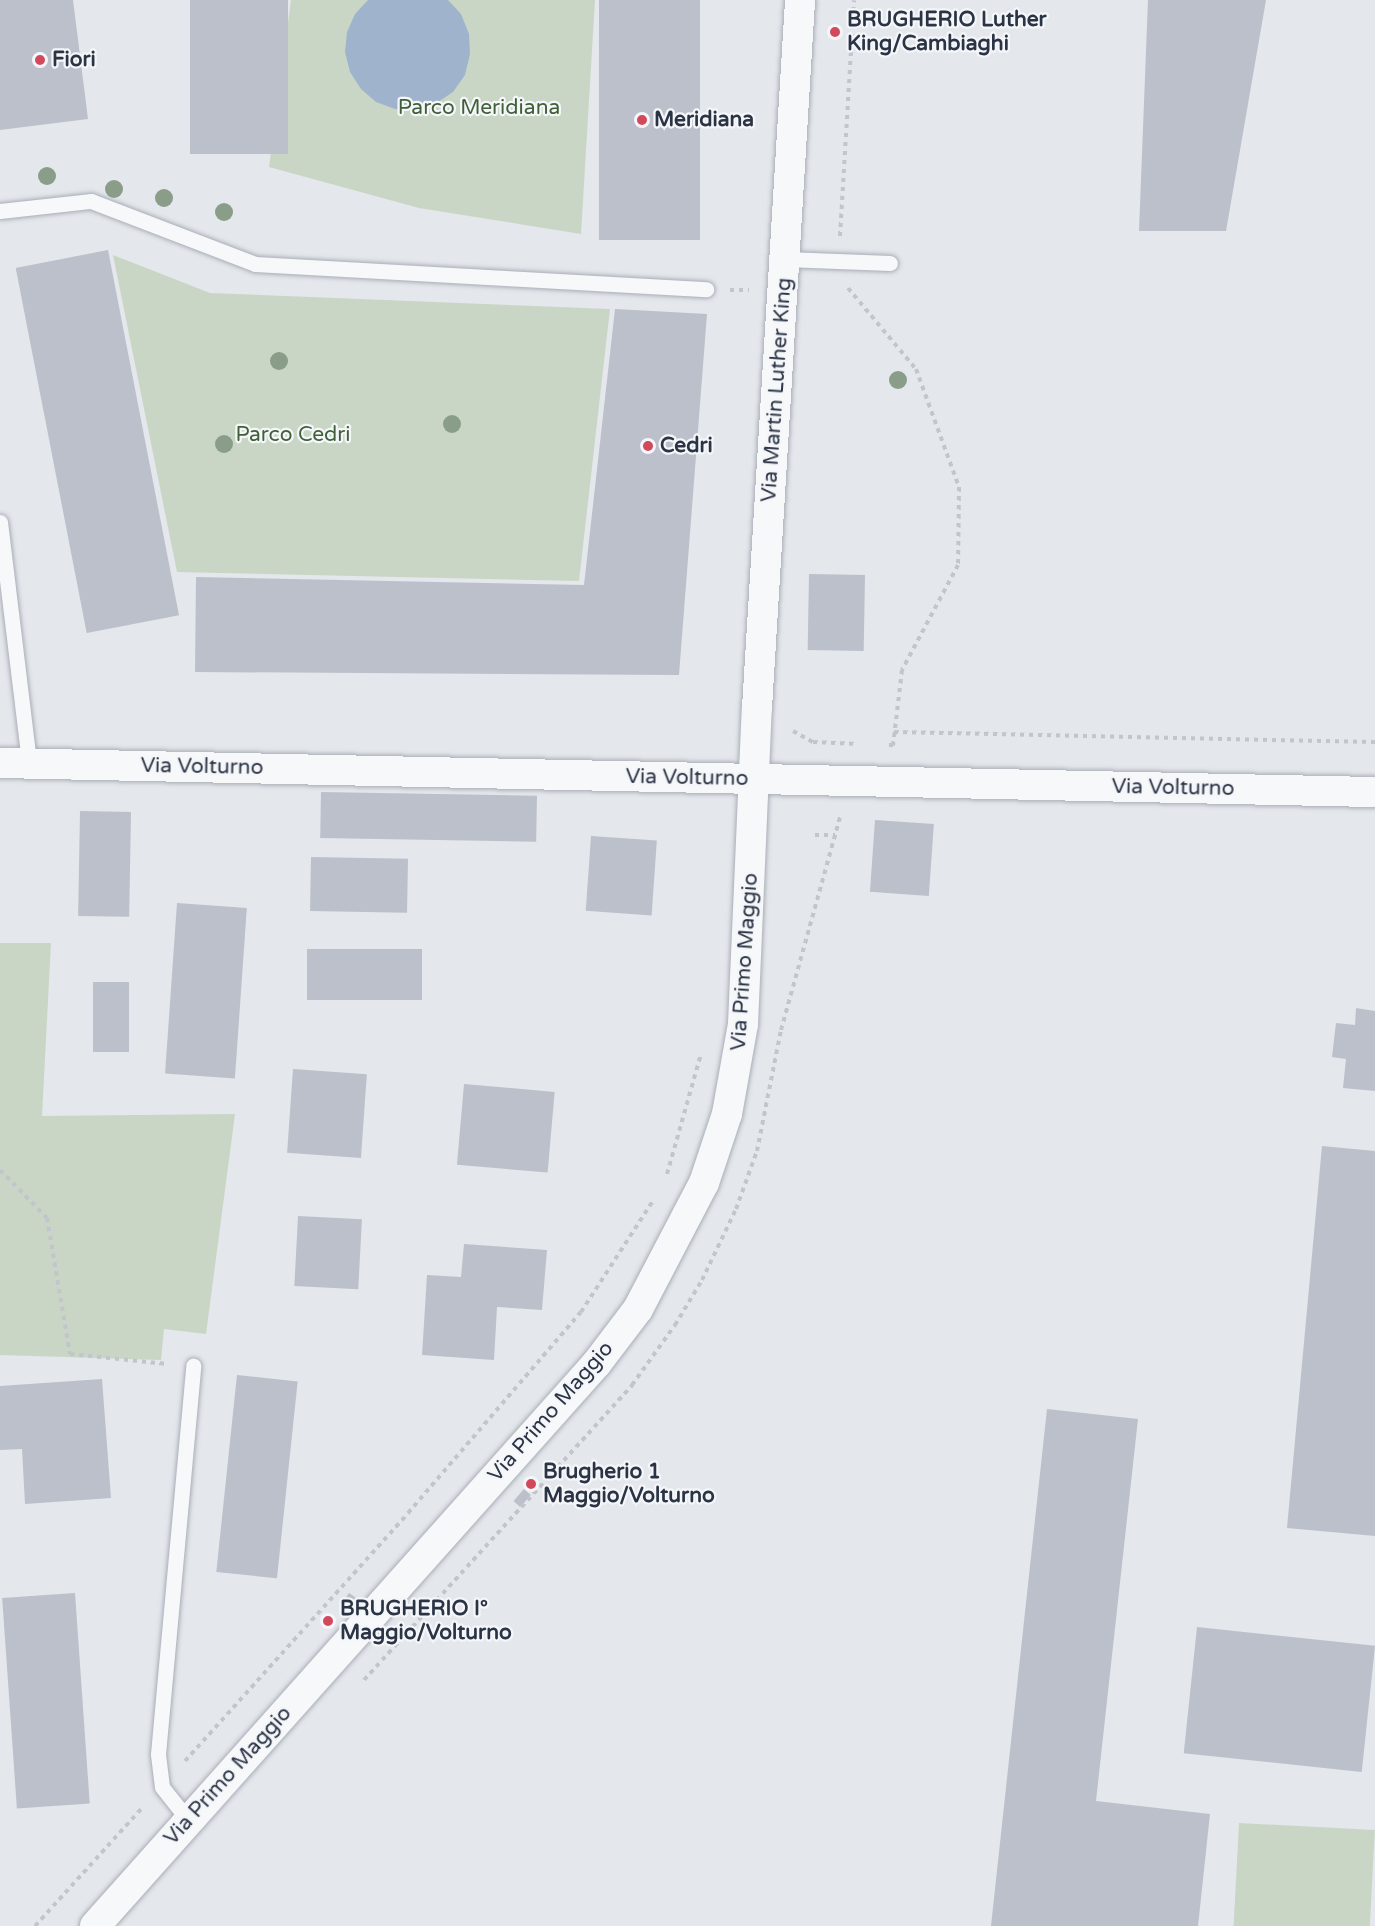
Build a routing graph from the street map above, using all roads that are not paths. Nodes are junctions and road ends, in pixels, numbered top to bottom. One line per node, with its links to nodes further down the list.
1 (800, 0): 3 (street, Via Martin Luther King)
2 (0, 211): 5 (lane)
3 (785, 259): 4 (lane); 8 (street, Via Martin Luther King)
4 (890, 263)
5 (706, 289)
6 (0, 522): 7 (lane)
7 (14, 763): 8 (street, Via Volturno)
8 (754, 780): 9 (street, Via Volturno); 11 (street, Via Primo Maggio)
9 (1375, 792)
10 (193, 1366): 11 (lane)
11 (189, 1821): 12 (street, Via Primo Maggio)
12 (95, 1926)

